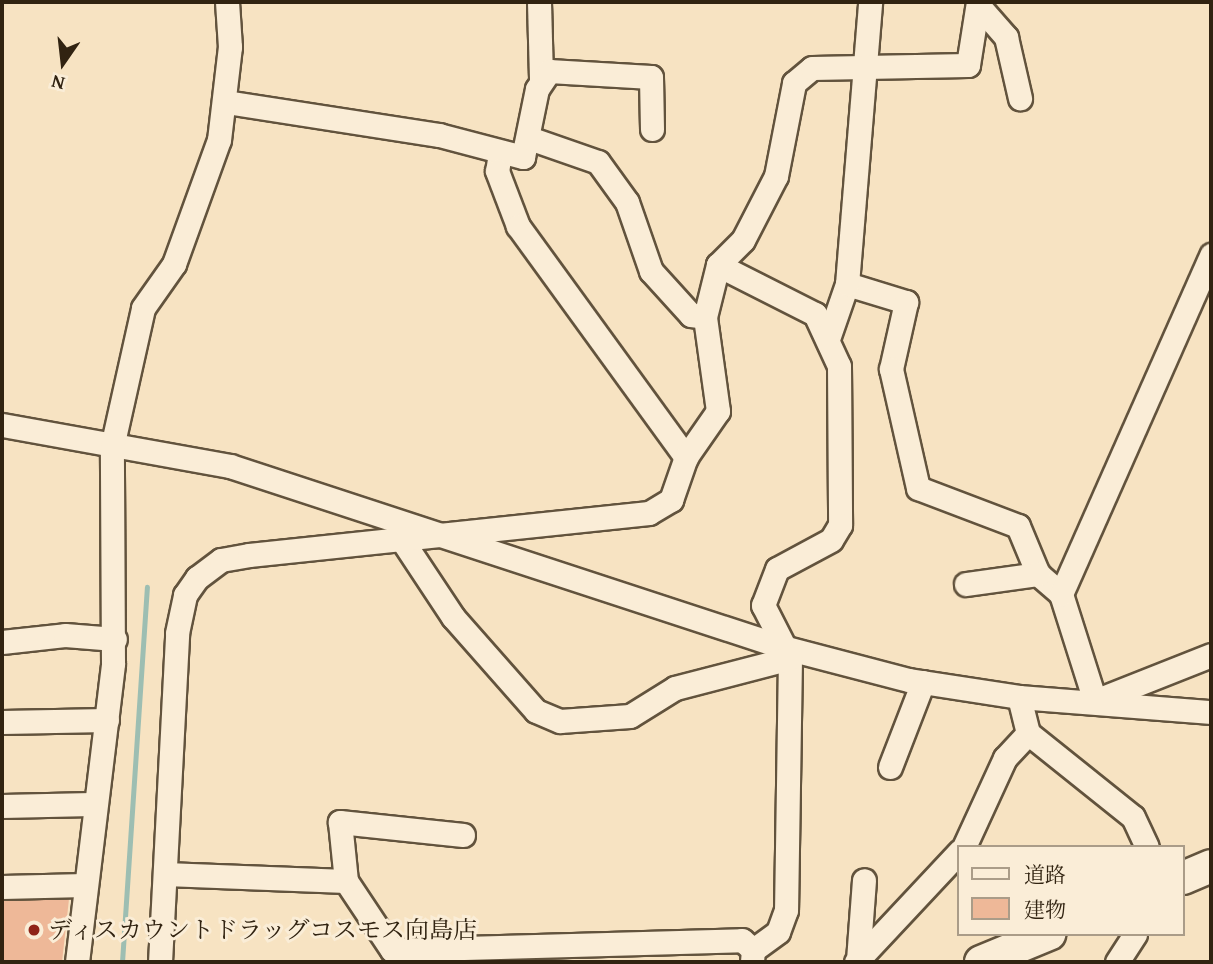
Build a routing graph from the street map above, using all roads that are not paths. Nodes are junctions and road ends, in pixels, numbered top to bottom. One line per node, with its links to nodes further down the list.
1 (227, 2): 8 (street)
2 (538, 2): 6 (street)
3 (870, 2): 5 (street)
4 (978, 4): 5 (street); 7 (street)
5 (869, 65): 13 (street); 14 (street)
6 (541, 80): 9 (street); 10 (street)
7 (1020, 97)
8 (226, 102): 11 (street); 18 (street)
9 (652, 129)
10 (529, 138): 11 (street); 15 (street)
11 (500, 153): 19 (street)
12 (1211, 255): 24 (street)
13 (718, 265): 15 (street); 16 (street)
14 (847, 284): 16 (street); 22 (street)
15 (705, 317): 19 (street)
16 (829, 336): 27 (street)
17 (2, 425): 18 (street)
18 (112, 447): 20 (street); 25 (street)
19 (687, 457): 20 (street)
20 (449, 539): 21 (street); 27 (street)
21 (404, 542): 27 (street); 44 (street)
22 (1038, 574): 23 (street); 24 (street)
23 (966, 584)
24 (1061, 594): 31 (street)
25 (115, 639): 26 (street); 33 (street)
26 (2, 642)
27 (788, 653): 29 (street); 52 (street)
28 (1211, 655): 31 (street)
29 (923, 682): 30 (street); 36 (street)
30 (1019, 697): 31 (street); 35 (street)
31 (1095, 701): 32 (street)
32 (1211, 712)
33 (107, 720): 34 (street); 37 (street)
34 (2, 722)
35 (1028, 733): 40 (street); 41 (street)
36 (890, 767)
37 (92, 804): 38 (street); 48 (street)
38 (2, 806)
39 (463, 835): 47 (street)
40 (965, 845)
41 (1146, 845)
42 (958, 853): 53 (street)
43 (1211, 866): 45 (main road)
44 (164, 874): 47 (street); 55 (street)
45 (1185, 877)
46 (864, 880): 53 (street)
47 (346, 881): 52 (street)
48 (85, 885): 49 (street); 54 (street)
49 (2, 887)
50 (1044, 936): 56 (main road)
51 (1134, 936): 57 (street)
52 (753, 956)
53 (857, 961)
54 (77, 962)
55 (160, 962)
56 (981, 962)
57 (1117, 962)

